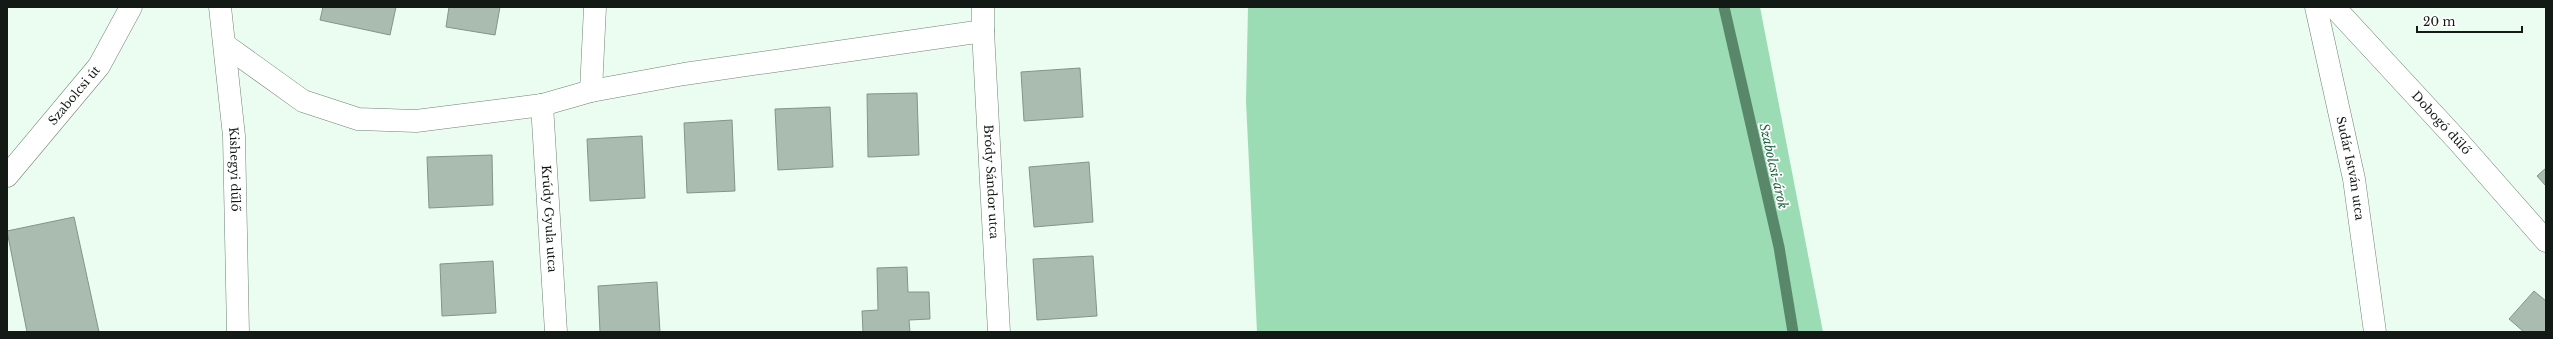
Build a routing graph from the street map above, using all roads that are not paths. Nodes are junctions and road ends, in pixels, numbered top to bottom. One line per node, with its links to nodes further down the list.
1 (131, 7): 7 (street, Szabolcsi út)
2 (220, 7): 9 (street, Kishegyi dűlő)
3 (595, 7): 10 (street)
4 (983, 7): 8 (street, Bródy Sándor utca)
5 (2316, 7): 17 (street, Sudár István utca)
6 (2334, 7): 13 (street, Dobogó dűlő)
7 (120, 17): 12 (street, Szabolcsi út)
8 (983, 31): 10 (street); 16 (street, Bródy Sándor utca)
9 (225, 45): 11 (street); 14 (street, Kishegyi dűlő)
10 (591, 91): 11 (street)
11 (542, 105): 15 (street, Krúdy Gyula utca)
12 (7, 176)
13 (2546, 241)
14 (238, 332)
15 (556, 332)
16 (999, 332)
17 (2374, 332)

